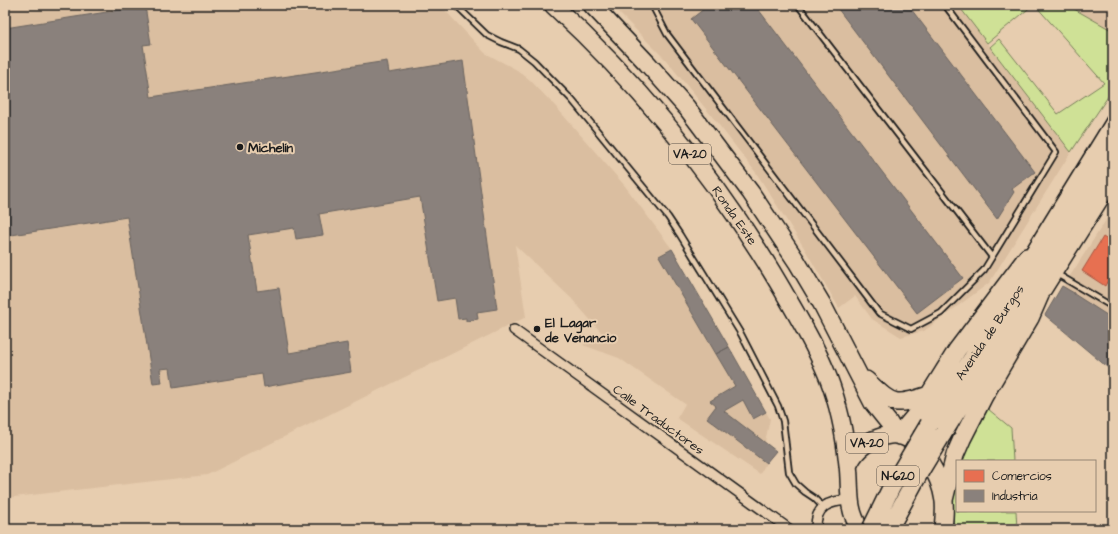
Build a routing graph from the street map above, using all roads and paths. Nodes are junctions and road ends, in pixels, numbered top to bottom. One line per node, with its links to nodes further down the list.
1 (456, 5): 24 (lane)
2 (553, 5): 21 (highway, Ronda Este / VA-20)
3 (592, 5): 18 (highway, Ronda Este / VA-20)
4 (656, 5): 13 (lane)
5 (798, 5): 13 (lane)
6 (945, 5): 13 (lane)
7 (1113, 117): 8 (street, Avenida de Burgos)
8 (1110, 146): 10 (highway, Avenida de Burgos); 11 (highway, Avenida de Burgos); 12 (street, Avenida de Burgos)
9 (1113, 185): 14 (street, Avenida de Burgos)
10 (1064, 217): 12 (highway); 29 (highway, Avenida de Burgos / N-620, bridge)
11 (1065, 238): 16 (highway); 30 (highway, Avenida de Burgos / N-620, bridge)
12 (1028, 256): 19 (highway)
13 (992, 257)
14 (1057, 274): 15 (lane); 16 (street, Avenida de Burgos)
15 (1113, 307)
16 (1030, 318): 22 (highway)
17 (514, 330): 25 (street, Calle Traductores)
18 (855, 370): 19 (highway); 20 (highway, Ronda Este / VA-20)
19 (929, 395): 20 (highway)
20 (898, 435): 21 (highway, VA-20); 22 (highway, Ronda Este / VA-20)
21 (848, 466): 23 (highway, Ronda Este / VA-20)
22 (944, 500): 31 (highway, Ronda Este / VA-20)
23 (849, 502): 24 (street); 27 (highway); 28 (highway, Ronda Este / VA-20)
24 (823, 507): 26 (street)
25 (790, 529)
26 (816, 529)
27 (848, 529)
28 (860, 529)
29 (871, 529)
30 (889, 529)
31 (944, 529)

